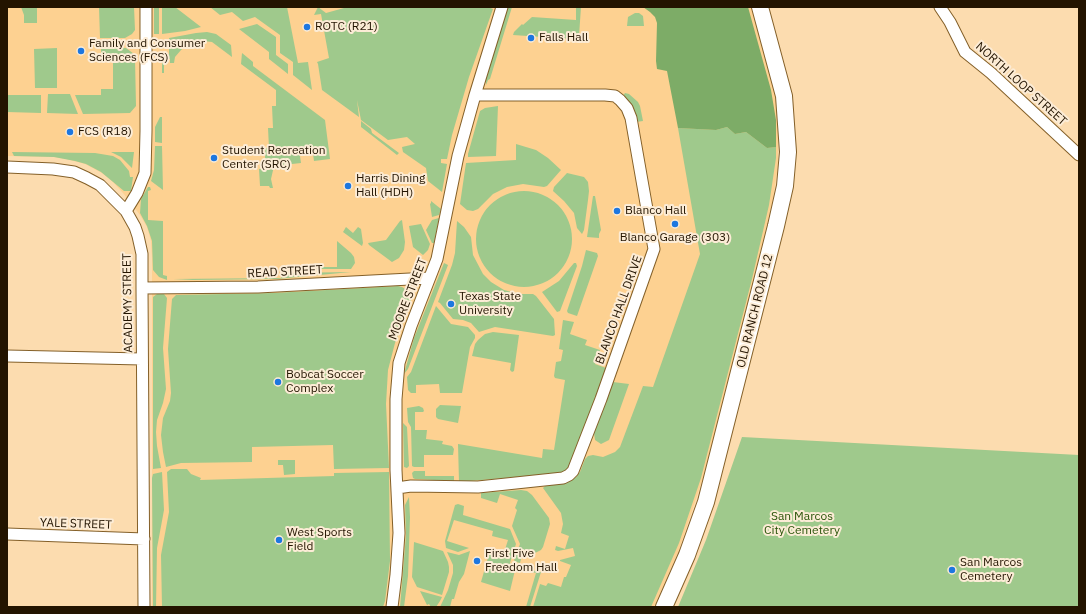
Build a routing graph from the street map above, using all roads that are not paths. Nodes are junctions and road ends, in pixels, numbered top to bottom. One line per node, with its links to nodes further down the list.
1 (146, 7): 8 (street)
2 (502, 7): 5 (street, MOORE STREET)
3 (760, 7): 18 (main road, OLD RANCH ROAD 12)
4 (940, 7): 6 (street, NORTH LOOP STREET)
5 (475, 95): 9 (street, MOORE STREET); 13 (street, BLANCO HALL DRIVE)
6 (1079, 155)
7 (7, 167): 8 (street, ACADEMY STREET)
8 (126, 211): 10 (street, ACADEMY STREET)
9 (429, 278): 10 (street, READ STREET); 13 (street, MOORE STREET)
10 (142, 288): 12 (street, ACADEMY STREET)
11 (7, 356): 12 (street)
12 (142, 359): 15 (street, ACADEMY STREET)
13 (397, 488): 17 (street, MOORE STREET)
14 (7, 534): 15 (street, YALE STREET)
15 (144, 540): 16 (street, ACADEMY STREET)
16 (144, 607)
17 (392, 607)
18 (664, 607)

